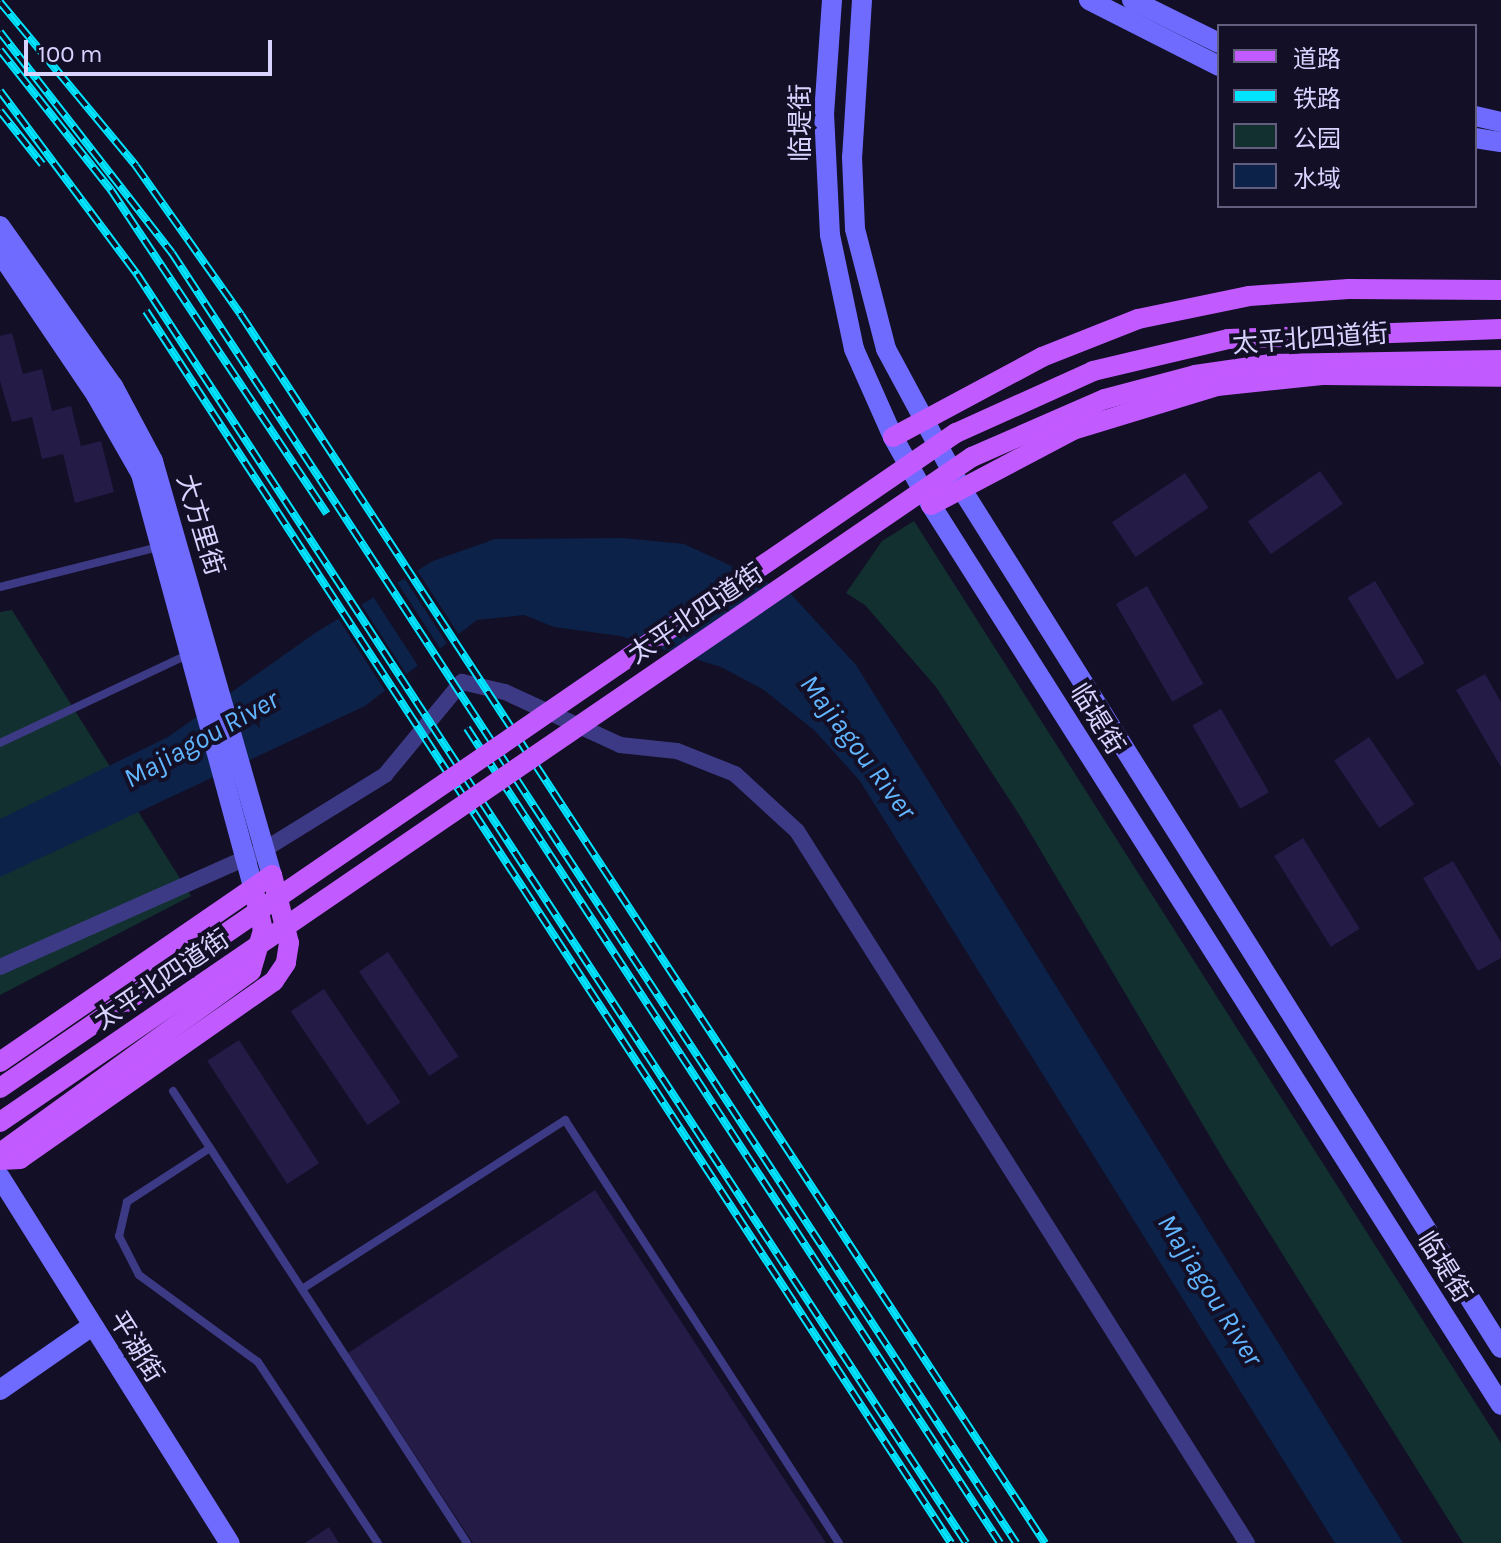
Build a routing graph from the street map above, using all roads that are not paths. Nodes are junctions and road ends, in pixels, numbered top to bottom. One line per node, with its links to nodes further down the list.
1 (832, 0): 18 (street, 临堤街)
2 (862, 0): 17 (street, 临堤街)
3 (1089, 0): 6 (street)
4 (1132, 0): 5 (street)
5 (1217, 42)
6 (1217, 65)
7 (1477, 116): 8 (street)
8 (1501, 122)
9 (1477, 138): 10 (street)
10 (1501, 142)
11 (0, 226): 23 (street, 大方里街)
12 (0, 253): 21 (street, 大方里街)
13 (1501, 290): 17 (main road, 太平北四道街)
14 (1501, 329): 32 (main road, 太平北四道街, bridge)
15 (1501, 360): 34 (main road, 太平北四道街, bridge)
16 (1501, 377): 19 (main road, 太平北四道街)
17 (925, 419): 18 (main road, 太平北四道街); 19 (street, 临堤街)
18 (893, 437): 20 (street, 临堤街)
19 (961, 488): 20 (main road, 太平北四道街); 41 (street, 临堤街)
20 (931, 505): 43 (street, 临堤街)
21 (161, 546): 22 (lane); 23 (street, 大方里街)
22 (0, 587)
23 (200, 650): 24 (lane); 25 (street, 大方里街)
24 (0, 743)
25 (239, 796): 26 (street, 大方里街); 27 (street, 大方里街)
26 (265, 849): 27 (street); 28 (street, 大方里街); 48 (street)
27 (246, 858): 29 (street, 大方里街); 30 (street)
28 (272, 875): 29 (main road); 37 (main road)
29 (253, 887): 31 (main road); 36 (main road)
30 (0, 967)
31 (0, 1062)
32 (0, 1088)
33 (173, 1091): 35 (lane)
34 (0, 1122)
35 (210, 1148): 39 (lane); 45 (lane)
36 (0, 1153)
37 (0, 1160)
38 (0, 1177): 40 (street, 平湖街)
39 (302, 1289): 46 (lane); 47 (lane)
40 (92, 1326): 42 (street); 44 (street, 平湖街)
41 (1501, 1348)
42 (0, 1390)
43 (1501, 1405)
44 (230, 1543)
45 (378, 1543)
46 (467, 1543)
47 (839, 1543)
48 (1247, 1543)

